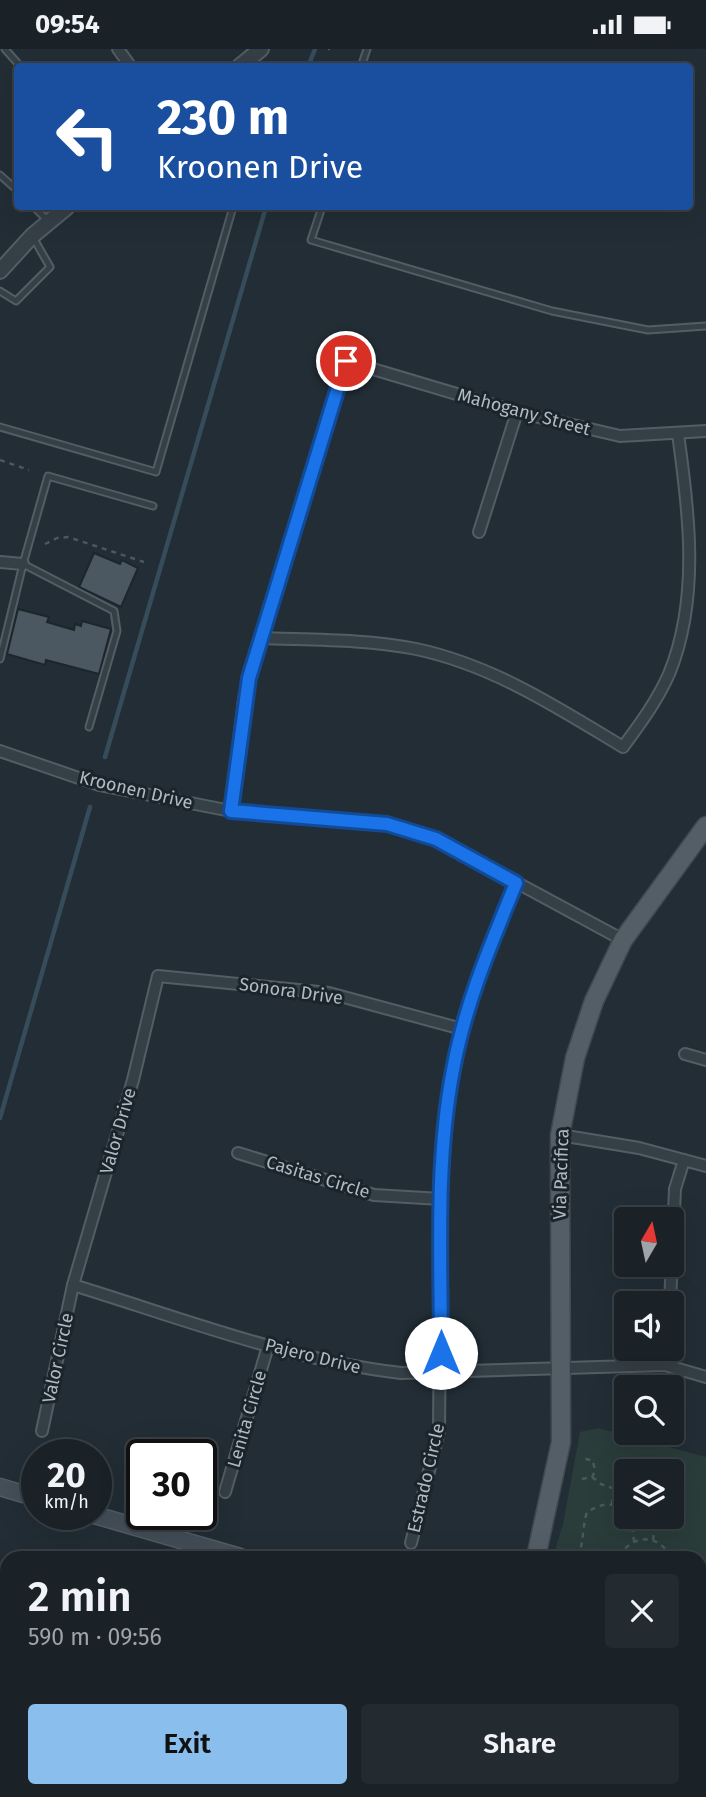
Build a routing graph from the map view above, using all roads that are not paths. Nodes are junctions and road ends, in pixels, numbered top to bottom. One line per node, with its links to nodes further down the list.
1 (5, 49): 2 (lane)
2 (17, 63)
3 (0, 174): 4 (lane)
4 (14, 187)
5 (37, 210): 9 (lane)
6 (63, 210): 9 (street)
7 (232, 210): 15 (lane)
8 (321, 210): 13 (lane)
9 (49, 222): 10 (street)
10 (32, 236): 11 (street); 12 (lane)
11 (0, 271)
12 (0, 291)
13 (706, 326)
14 (517, 412): 17 (street, Mahogany Street); 19 (street); 22 (street, Mahogany Street)
15 (0, 427)
16 (706, 431): 17 (street, Mahogany Street)
17 (678, 434): 22 (street)
18 (153, 506): 21 (lane)
19 (480, 532)
20 (0, 562): 21 (street)
21 (23, 564): 23 (lane); 24 (lane)
22 (261, 638): 26 (street)
23 (0, 659)
24 (89, 727)
25 (1, 755): 26 (street, Kroonen Drive)
26 (231, 811): 28 (street, Kroonen Drive)
27 (706, 826): 29 (main road, Via Pacifica)
28 (516, 883): 29 (street, Kroonen Drive); 31 (street, Estrado Circle)
29 (623, 940): 34 (main road, Via Pacifica)
30 (158, 976): 31 (street, Sonora Drive); 39 (street, Valor Drive)
31 (462, 1029): 38 (street, Estrado Circle)
32 (685, 1054): 33 (street)
33 (706, 1060)
34 (560, 1135): 36 (street); 44 (main road, Via Pacifica)
35 (238, 1153): 38 (street, Casitas Circle)
36 (684, 1160): 37 (street); 40 (street)
37 (706, 1166)
38 (441, 1199): 45 (street, Estrado Circle)
39 (73, 1285): 41 (street, Pajero Drive); 47 (street, Valor Circle)
40 (671, 1291)
41 (268, 1346): 45 (street, Pajero Drive); 49 (street, Lenita Circle)
42 (665, 1361): 43 (street)
43 (665, 1365): 44 (street, Pajero Drive); 46 (street, Pajero Drive)
44 (561, 1369): 45 (street, Pajero Drive); 54 (main road, Via Pacifica)
45 (441, 1370): 52 (street, Estrado Circle)
46 (706, 1377)
47 (42, 1431)
48 (0, 1487): 50 (main road)
49 (225, 1492)
50 (21, 1493)
51 (112, 1520): 53 (main road)
52 (411, 1543)
53 (219, 1551)
54 (537, 1551)

